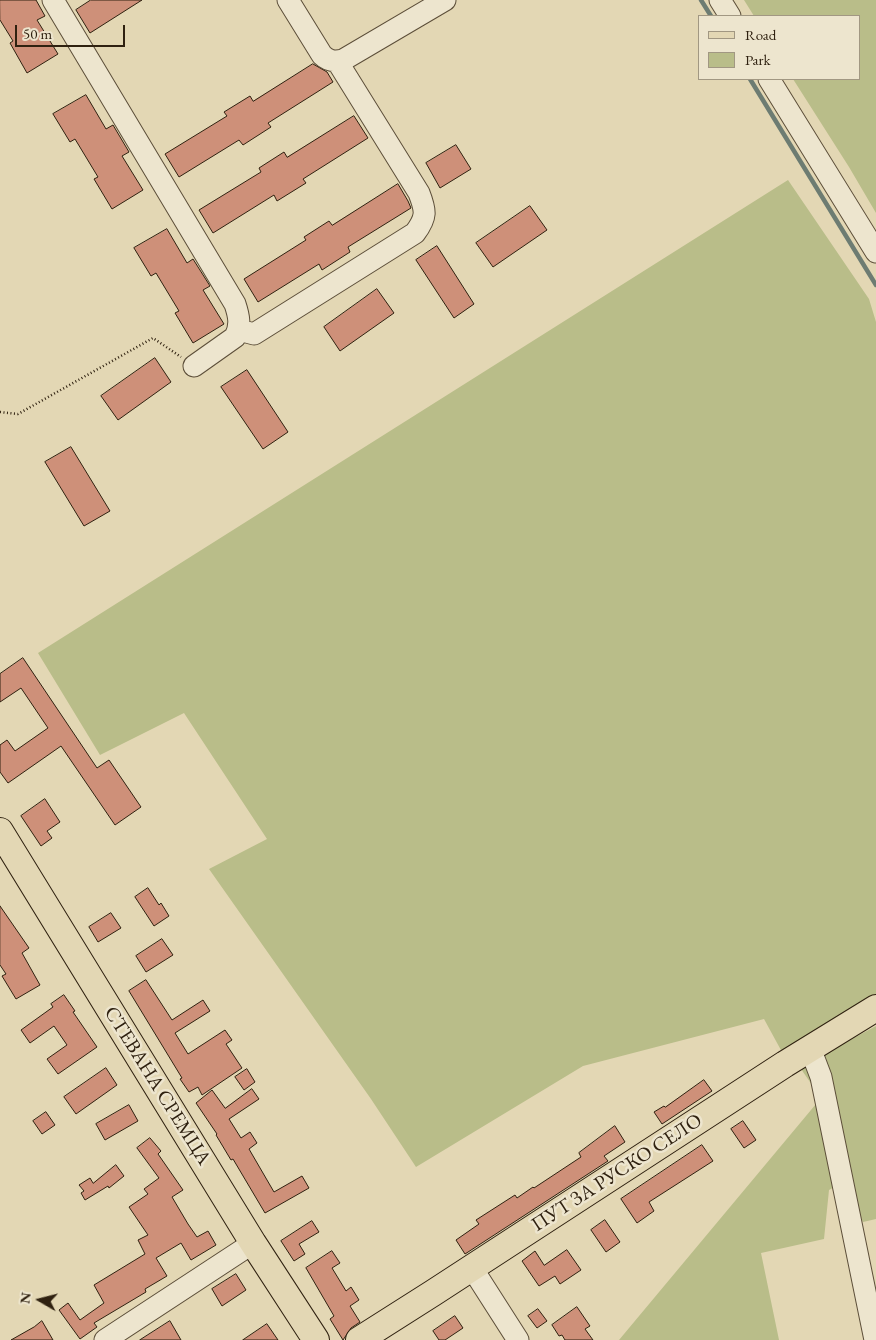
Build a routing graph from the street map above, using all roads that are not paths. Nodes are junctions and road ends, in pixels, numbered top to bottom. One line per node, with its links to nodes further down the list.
1 (53, 0): 9 (street)
2 (288, 0): 6 (street)
3 (444, 0): 6 (street)
4 (720, 0): 5 (street)
5 (729, 15)
6 (337, 61): 9 (street)
7 (770, 80): 8 (street)
8 (876, 252)
9 (239, 330): 10 (street)
10 (194, 366)
11 (0, 831): 14 (main road, СТЕВАНА СРЕМЦА)
12 (876, 1008): 13 (main road, ПУТ ЗА РУСКО СЕЛО)
13 (810, 1048): 15 (main road, ПУТ ЗА РУСКО СЕЛО); 20 (street)
14 (253, 1243): 16 (street); 17 (main road, СТЕВАНА СРЕМЦА)
15 (472, 1268): 18 (main road, ПУТ ЗА РУСКО СЕЛО); 19 (street)
16 (105, 1340)
17 (316, 1340)
18 (359, 1340)
19 (518, 1340)
20 (875, 1340)

